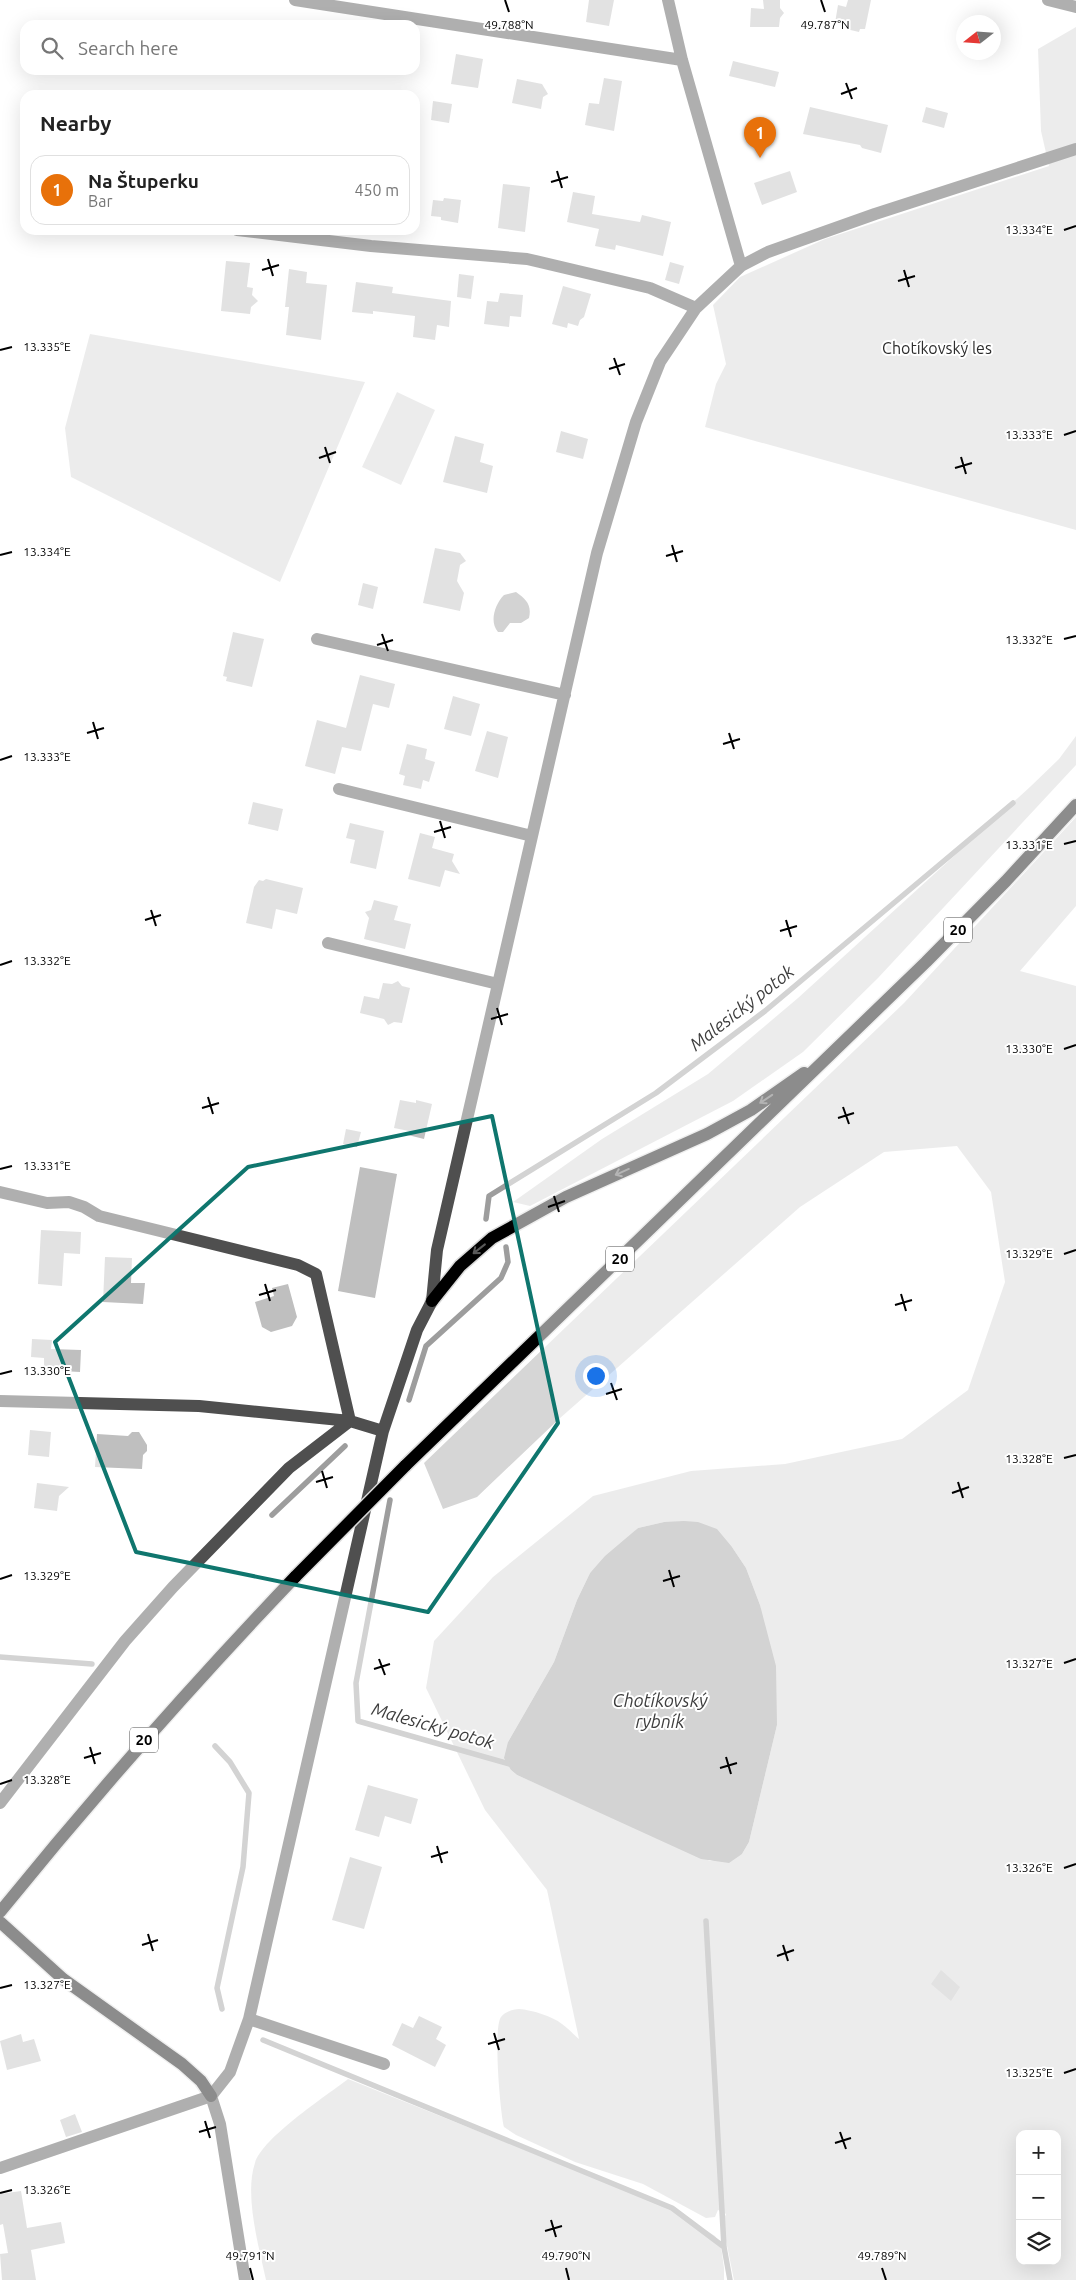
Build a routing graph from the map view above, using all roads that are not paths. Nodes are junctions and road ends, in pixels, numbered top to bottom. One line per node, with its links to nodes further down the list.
1 (295, 0): 5 (street)
2 (668, 0): 5 (street)
3 (1048, 0): 4 (street)
4 (1076, 7)
5 (682, 60): 8 (street)
6 (1076, 149): 8 (street)
7 (280, 235): 9 (street)
8 (740, 266): 9 (street)
9 (696, 308): 11 (street)
10 (317, 639): 11 (street)
11 (565, 695): 14 (street)
12 (339, 789): 14 (street)
13 (1076, 805): 17 (main road, 20)
14 (532, 836): 16 (street)
15 (328, 943): 16 (street)
16 (498, 984): 19 (street)
17 (835, 1052): 19 (main road, one-way to 19); 24 (main road, 20, bridge)
18 (0, 1192): 21 (street)
19 (432, 1301): 22 (street)
20 (0, 1401): 21 (street)
21 (350, 1421): 22 (street); 23 (street)
22 (382, 1431): 26 (street)
23 (0, 1802)
24 (0, 1912)
25 (0, 1922): 28 (main road)
26 (249, 2019): 27 (street); 28 (street)
27 (384, 2064)
28 (211, 2096): 29 (street); 30 (street)
29 (0, 2168)
30 (244, 2280)

